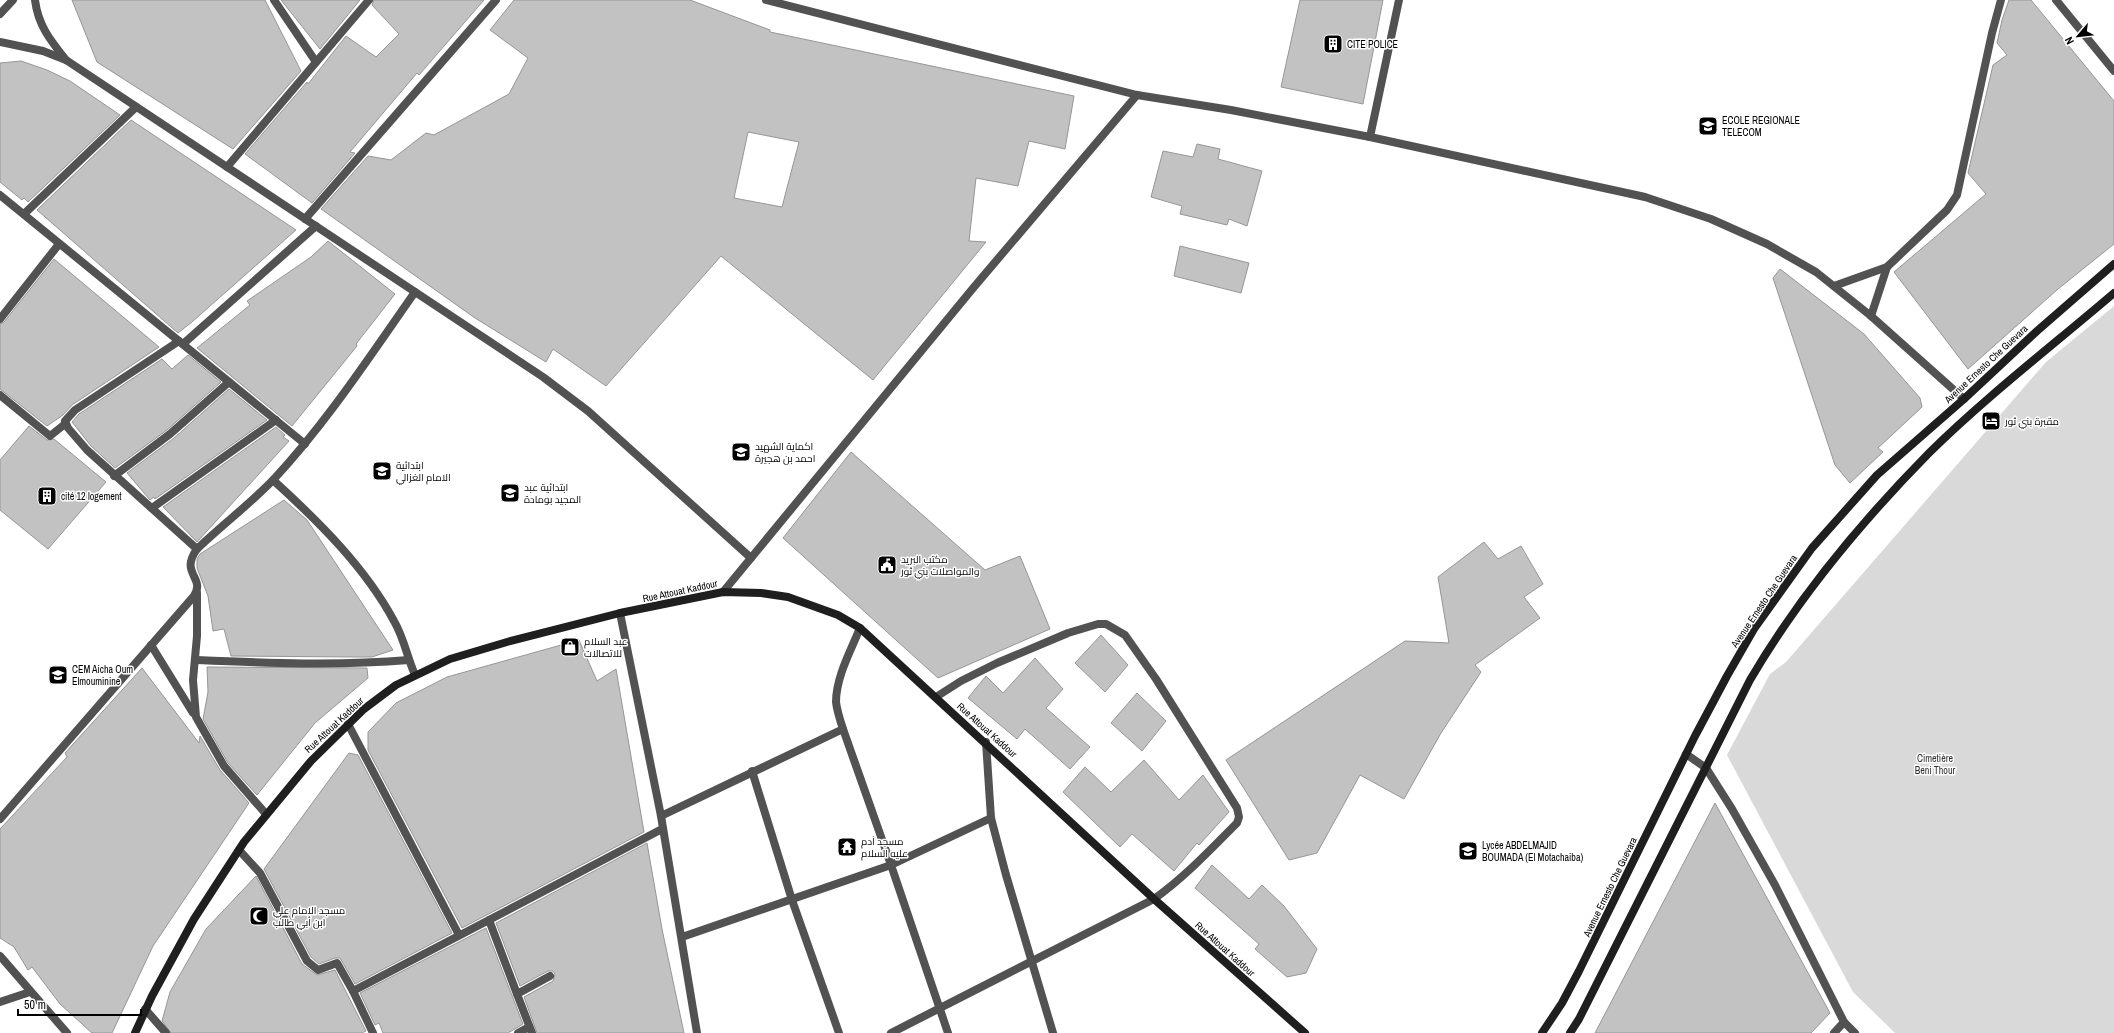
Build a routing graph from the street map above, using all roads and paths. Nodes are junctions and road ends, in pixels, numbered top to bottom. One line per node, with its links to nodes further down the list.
1 (13, 0): 10 (street)
2 (35, 0): 12 (street)
3 (274, 0): 13 (street)
4 (369, 0): 13 (street)
5 (496, 0): 21 (street)
6 (766, 0): 15 (street)
7 (1399, 0): 17 (street)
8 (2002, 0): 25 (street)
9 (2056, 0): 14 (street)
10 (0, 14)
11 (0, 42): 12 (street)
12 (66, 60): 16 (street)
13 (316, 62): 18 (street)
14 (2114, 71)
15 (1138, 95): 17 (street); 42 (street)
16 (136, 107): 18 (street); 20 (street)
17 (1370, 137): 26 (street)
18 (227, 167): 21 (street)
19 (0, 195): 20 (street)
20 (24, 214): 23 (street)
21 (305, 219): 22 (street)
22 (316, 226): 27 (street); 31 (street)
23 (60, 244): 30 (street); 31 (street)
24 (2114, 264): 34 (main road, Avenue Ernesto Che Guevara)
25 (1887, 267): 26 (street); 29 (street)
26 (1834, 286): 29 (street)
27 (415, 292): 37 (street); 42 (street)
28 (2114, 293): 57 (main road)
29 (1871, 316): 34 (street)
30 (0, 319)
31 (181, 343): 32 (street); 36 (street)
32 (229, 382): 35 (street); 38 (street)
33 (0, 394): 36 (street)
34 (1964, 399): 56 (main road, Avenue Ernesto Che Guevara)
35 (276, 420): 37 (street); 40 (street)
36 (66, 424): 38 (street)
37 (305, 444): 39 (street)
38 (114, 476): 40 (street)
39 (273, 480): 41 (street); 49 (street)
40 (152, 508): 41 (street)
41 (197, 548): 43 (street)
42 (751, 558): 44 (street)
43 (196, 592): 47 (street); 48 (street)
44 (723, 592): 45 (main road, Rue Attouat Kaddour); 46 (main road, Rue Attouat Kaddour)
45 (620, 613): 50 (main road, Rue Attouat Kaddour); 60 (street)
46 (860, 628): 51 (main road, Rue Attouat Kaddour); 54 (street)
47 (151, 645): 52 (street); 62 (street)
48 (195, 660): 49 (street); 52 (street)
49 (408, 660): 50 (street)
50 (415, 675): 53 (main road, Rue Attouat Kaddour)
51 (936, 697): 55 (main road, Rue Attouat Kaddour); 66 (street)
52 (196, 717): 59 (street)
53 (348, 724): 59 (main road, Rue Attouat Kaddour); 69 (street)
54 (843, 729): 58 (street); 65 (street)
55 (986, 742): 61 (street); 66 (main road, Rue Attouat Kaddour)
56 (1686, 754): 57 (street); 93 (main road, Avenue Ernesto Che Guevara)
57 (1706, 768): 80 (street); 94 (main road)
58 (752, 771): 60 (street); 67 (street)
59 (266, 814): 64 (main road, Rue Attouat Kaddour)
60 (661, 816): 63 (street)
61 (991, 818): 65 (street); 72 (street)
62 (0, 819)
63 (662, 829): 68 (street); 70 (street)
64 (239, 850): 74 (street); 79 (main road, Rue Attouat Kaddour)
65 (891, 865): 67 (street); 78 (street)
66 (1154, 899): 72 (street); 92 (main road, Rue Attouat Kaddour)
67 (792, 900): 70 (street); 88 (street)
68 (489, 920): 69 (street); 76 (street)
69 (459, 934): 74 (street)
70 (682, 937): 87 (street)
71 (0, 956): 75 (street)
72 (1032, 961): 78 (street); 91 (street)
73 (550, 976): 76 (street)
74 (353, 991): 85 (street)
75 (30, 992): 77 (street); 82 (street)
76 (517, 994): 81 (street)
77 (0, 1002)
78 (940, 1008): 89 (street); 90 (street)
79 (145, 1009): 83 (main road, Rue Attouat Kaddour); 84 (street)
80 (1844, 1022): 95 (street); 96 (street)
81 (530, 1030): 86 (street)
82 (67, 1033)
83 (135, 1033)
84 (166, 1033)
85 (373, 1033)
86 (518, 1033)
87 (697, 1033)
88 (839, 1033)
89 (891, 1033)
90 (948, 1033)
91 (1053, 1033)
92 (1305, 1033)
93 (1542, 1033)
94 (1570, 1033)
95 (1834, 1033)
96 (1855, 1033)

